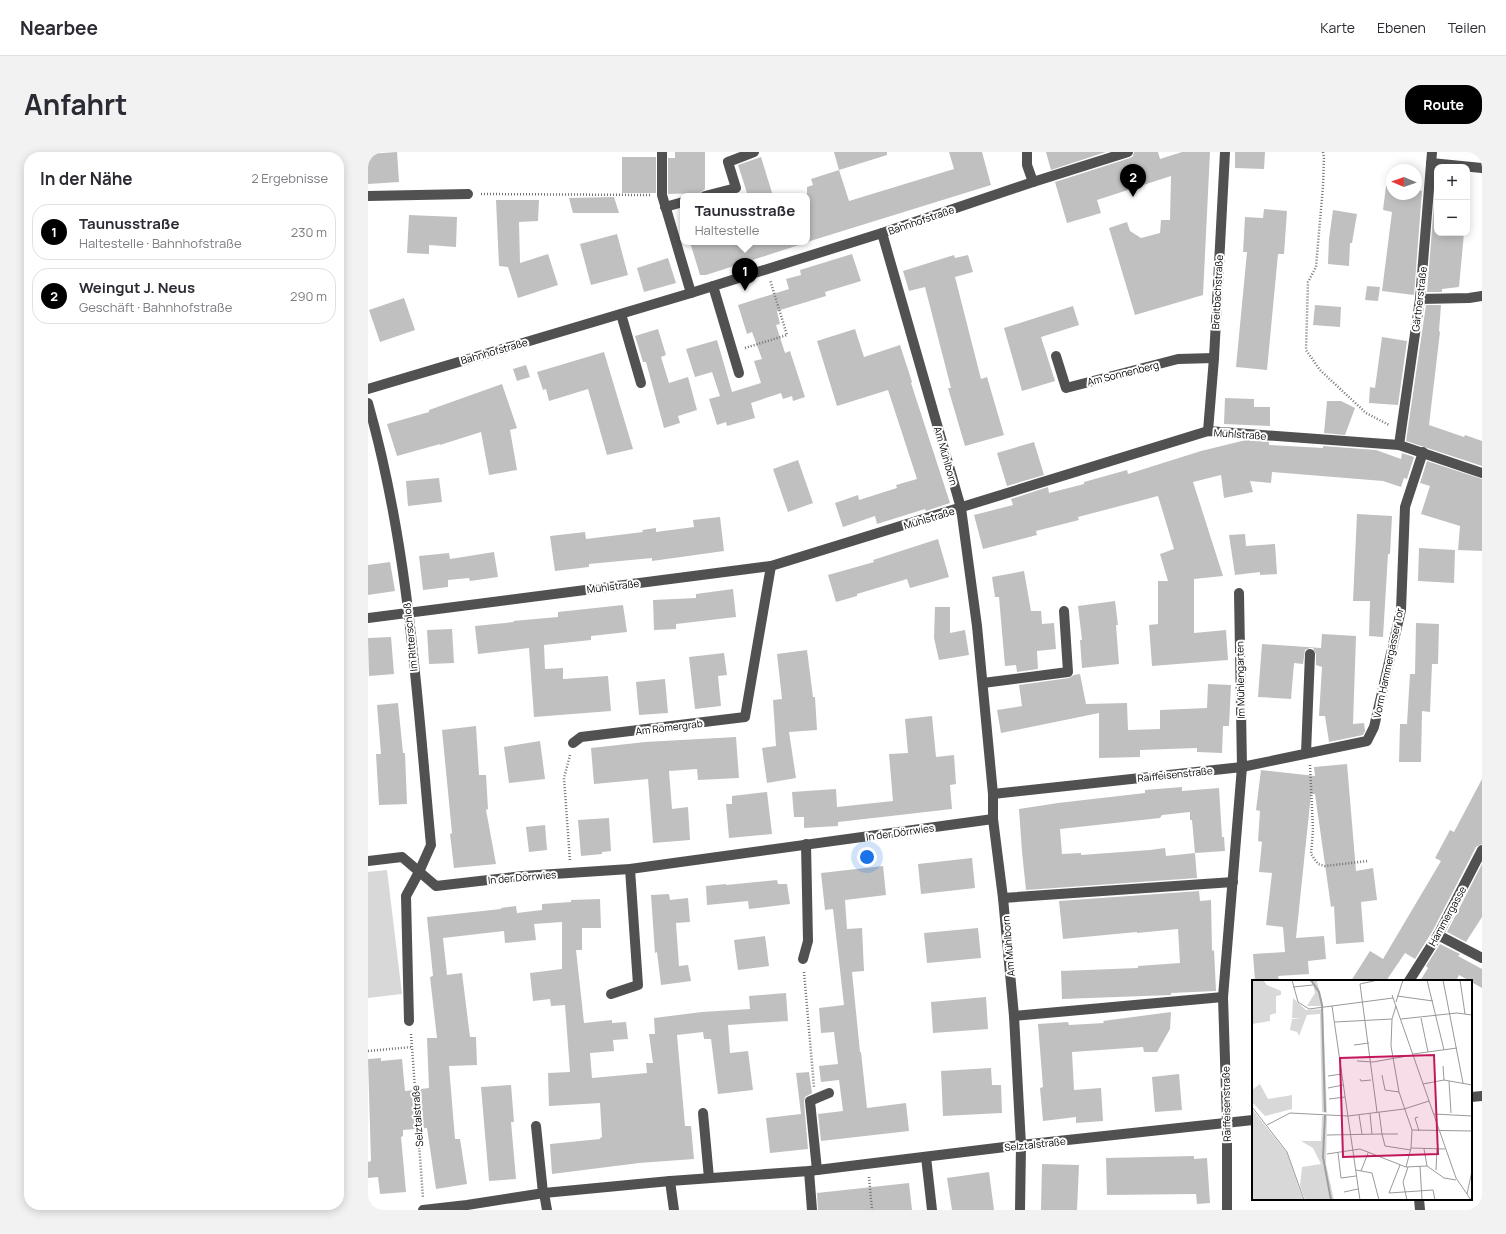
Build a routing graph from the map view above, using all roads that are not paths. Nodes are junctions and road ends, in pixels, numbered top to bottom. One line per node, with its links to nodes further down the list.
1 (662, 152): 14 (street)
2 (754, 152): 10 (street)
3 (1027, 152): 9 (street)
4 (1128, 152): 9 (street, Bahnhofstraße)
5 (1225, 152): 22 (street, Breitbachstraße)
6 (1432, 152): 7 (street, Gärtnerstraße)
7 (1431, 163): 8 (street); 19 (street, Gärtnerstraße)
8 (1482, 168)
9 (1033, 182): 15 (street, Bahnhofstraße)
10 (737, 192)
11 (468, 194): 12 (street)
12 (368, 196)
13 (680, 203): 14 (street)
14 (665, 207): 17 (street)
15 (882, 233): 16 (street, Bahnhofstraße); 31 (street, Am Mühlborn)
16 (713, 286): 17 (street, Bahnhofstraße); 23 (street)
17 (691, 293): 20 (street, Bahnhofstraße)
18 (1482, 296): 19 (street)
19 (1420, 299): 28 (street, Gärtnerstraße)
20 (621, 314): 24 (street); 25 (street, Bahnhofstraße)
21 (1056, 356): 22 (street, Am Sonnenberg)
22 (1214, 358): 27 (street, Breitbachstraße)
23 (740, 373)
24 (641, 383)
25 (368, 389)
26 (368, 404): 35 (street, Im Ritterschloß)
27 (1208, 431): 28 (street, Mühlstraße); 31 (street, Mühlstraße)
28 (1399, 445): 29 (street, Mühlstraße)
29 (1423, 452): 30 (street, Mühlstraße); 40 (street, Vorm Hammergässer Tor)
30 (1482, 473)
31 (961, 508): 32 (street, Mühlstraße); 38 (street, Am Mühlborn)
32 (771, 566): 35 (street, Mühlstraße); 39 (street, Am Römergrab)
33 (1239, 593): 41 (street, Im Mühlengarten)
34 (1064, 611): 38 (street)
35 (408, 613): 36 (street, Mühlstraße); 48 (street, Im Ritterschloß)
36 (368, 618)
37 (1310, 654): 40 (street)
38 (983, 683): 42 (street, Am Mühlborn)
39 (572, 743)
40 (1308, 753): 41 (street, Vorm Hammergässer Tor)
41 (1242, 767): 42 (street, Raiffeisenstraße); 49 (street, Raiffeisenstraße)
42 (993, 794): 43 (street, Am Mühlborn)
43 (994, 819): 44 (street, In der Dörrwies); 50 (street, Am Mühlborn)
44 (806, 844): 47 (street, In der Dörrwies); 53 (street)
45 (1482, 850): 51 (street, Hammergasse)
46 (368, 861): 48 (street, In der Dörrwies)
47 (630, 869): 48 (street, In der Dörrwies); 55 (street)
48 (419, 872): 58 (street)
49 (1233, 882): 50 (street); 56 (street, Raiffeisenstraße)
50 (1003, 898): 57 (street, Am Mühlborn)
51 (1438, 935): 52 (street); 54 (street, Hammergasse)
52 (1482, 958)
53 (803, 959)
54 (1410, 980)
55 (611, 994)
56 (1223, 997): 57 (street); 64 (street, Raiffeisenstraße)
57 (1014, 1016): 66 (street, Am Mühlborn)
58 (409, 1021)
59 (829, 1092): 68 (street)
60 (1482, 1096): 61 (street)
61 (1472, 1097)
62 (704, 1113): 69 (street)
63 (1252, 1120): 64 (street, Selztalstraße)
64 (1227, 1123): 66 (street, Selztalstraße); 79 (street, Raiffeisenstraße)
65 (536, 1126): 71 (street)
66 (1021, 1146): 67 (street, Selztalstraße); 78 (street, Am Mühlborn)
67 (926, 1157): 68 (street, Selztalstraße); 77 (street)
68 (813, 1171): 69 (street, Selztalstraße); 76 (street)
69 (709, 1178): 70 (street, Selztalstraße)
70 (670, 1181): 71 (street, Selztalstraße); 75 (street)
71 (544, 1193): 73 (street, Selztalstraße); 74 (street)
72 (1419, 1200): 80 (street)
73 (423, 1210)
74 (546, 1210)
75 (674, 1210)
76 (812, 1210)
77 (932, 1210)
78 (1020, 1210)
79 (1227, 1210)
80 (1420, 1210)

